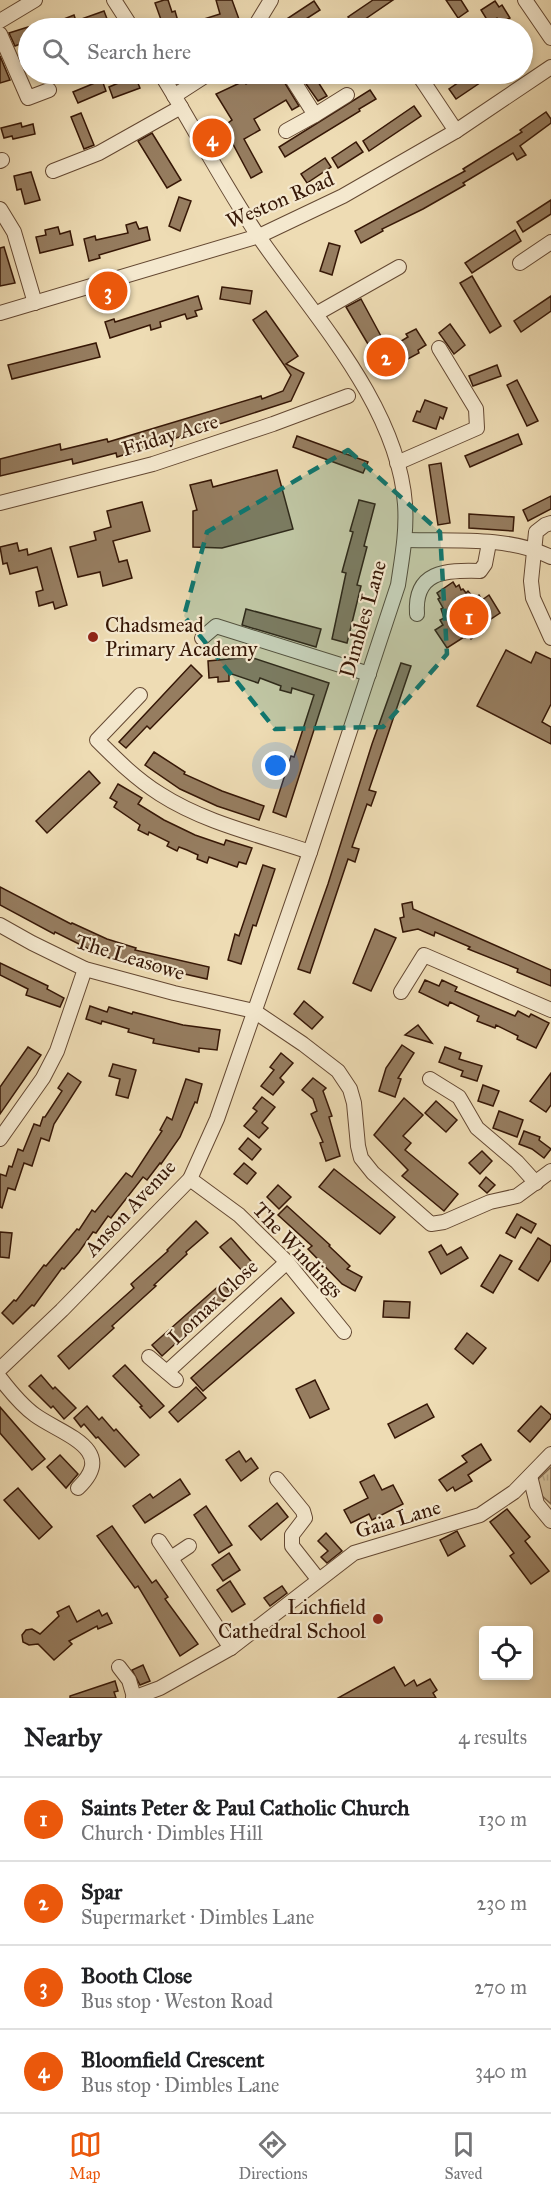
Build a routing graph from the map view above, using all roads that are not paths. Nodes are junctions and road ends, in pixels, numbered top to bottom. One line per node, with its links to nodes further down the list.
1 (35, 0): 7 (street)
2 (114, 0): 5 (street)
3 (271, 0): 6 (street)
4 (525, 0): 9 (street)
5 (126, 18)
6 (262, 18)
7 (0, 21)
8 (0, 34): 11 (street)
9 (551, 38)
10 (551, 67): 12 (street, Weston Road)
11 (18, 75)
12 (533, 79)
13 (22, 84): 19 (street)
14 (167, 84): 21 (street, Dimbles Lane)
15 (197, 84): 21 (street)
16 (296, 84): 22 (street)
17 (425, 84): 23 (street)
18 (526, 84): 23 (street, Weston Road)
19 (49, 90)
20 (347, 95): 22 (street)
21 (178, 101): 25 (street); 27 (street, Dimbles Lane)
22 (315, 114): 24 (street)
23 (456, 131): 27 (street, Weston Road)
24 (286, 132)
25 (53, 171)
26 (0, 209): 31 (street)
27 (259, 236): 31 (street, Weston Road); 33 (street, Dimbles Lane)
28 (551, 242): 29 (street)
29 (520, 263)
30 (399, 267): 33 (street)
31 (35, 303): 32 (street, Weston Road)
32 (0, 313)
33 (316, 314): 35 (street, Dimbles Lane)
34 (439, 348): 38 (street)
35 (361, 383): 36 (street, Friday Acre); 37 (street, Dimbles Lane)
36 (348, 396): 37 (street, Friday Acre); 39 (street, Friday Acre)
37 (370, 397): 38 (street, Dimbles Lane)
38 (397, 463): 41 (street, Dimbles Lane)
39 (0, 502)
40 (551, 523): 43 (street)
41 (405, 540): 42 (street); 48 (street, Dimbles Lane)
42 (489, 543): 43 (street); 45 (street)
43 (534, 548): 44 (street); 47 (street)
44 (551, 557)
45 (417, 614)
46 (202, 638): 48 (street)
47 (551, 638)
48 (369, 674): 50 (street, Dimbles Lane)
49 (140, 695): 50 (street)
50 (310, 852): 55 (street, Dimbles Lane)
51 (0, 925): 52 (street, The Leasowe)
52 (85, 969): 55 (street, The Leasowe); 57 (street)
53 (401, 992): 54 (street)
54 (551, 1010)
55 (254, 1011): 59 (street, Anson Avenue); 60 (street)
56 (428, 1079): 60 (street)
57 (0, 1139)
58 (551, 1171): 60 (street)
59 (189, 1179): 61 (street, The Windings); 64 (street, Anson Avenue)
60 (536, 1183)
61 (286, 1262): 62 (street, The Windings); 63 (street, Lomax Close)
62 (344, 1332)
63 (149, 1357)
64 (0, 1369)
65 (0, 1377): 69 (street)
66 (551, 1454): 67 (street, Gaia Lane)
67 (530, 1476): 70 (street); 74 (street, Gaia Lane)
68 (277, 1479): 74 (street)
69 (78, 1488)
70 (551, 1521)
71 (159, 1541): 73 (street)
72 (189, 1546): 73 (street)
73 (171, 1558): 75 (street)
74 (318, 1579): 75 (street, Gaia Lane)
75 (231, 1648): 77 (street, Gaia Lane)
76 (118, 1667): 77 (street)
77 (133, 1698)

